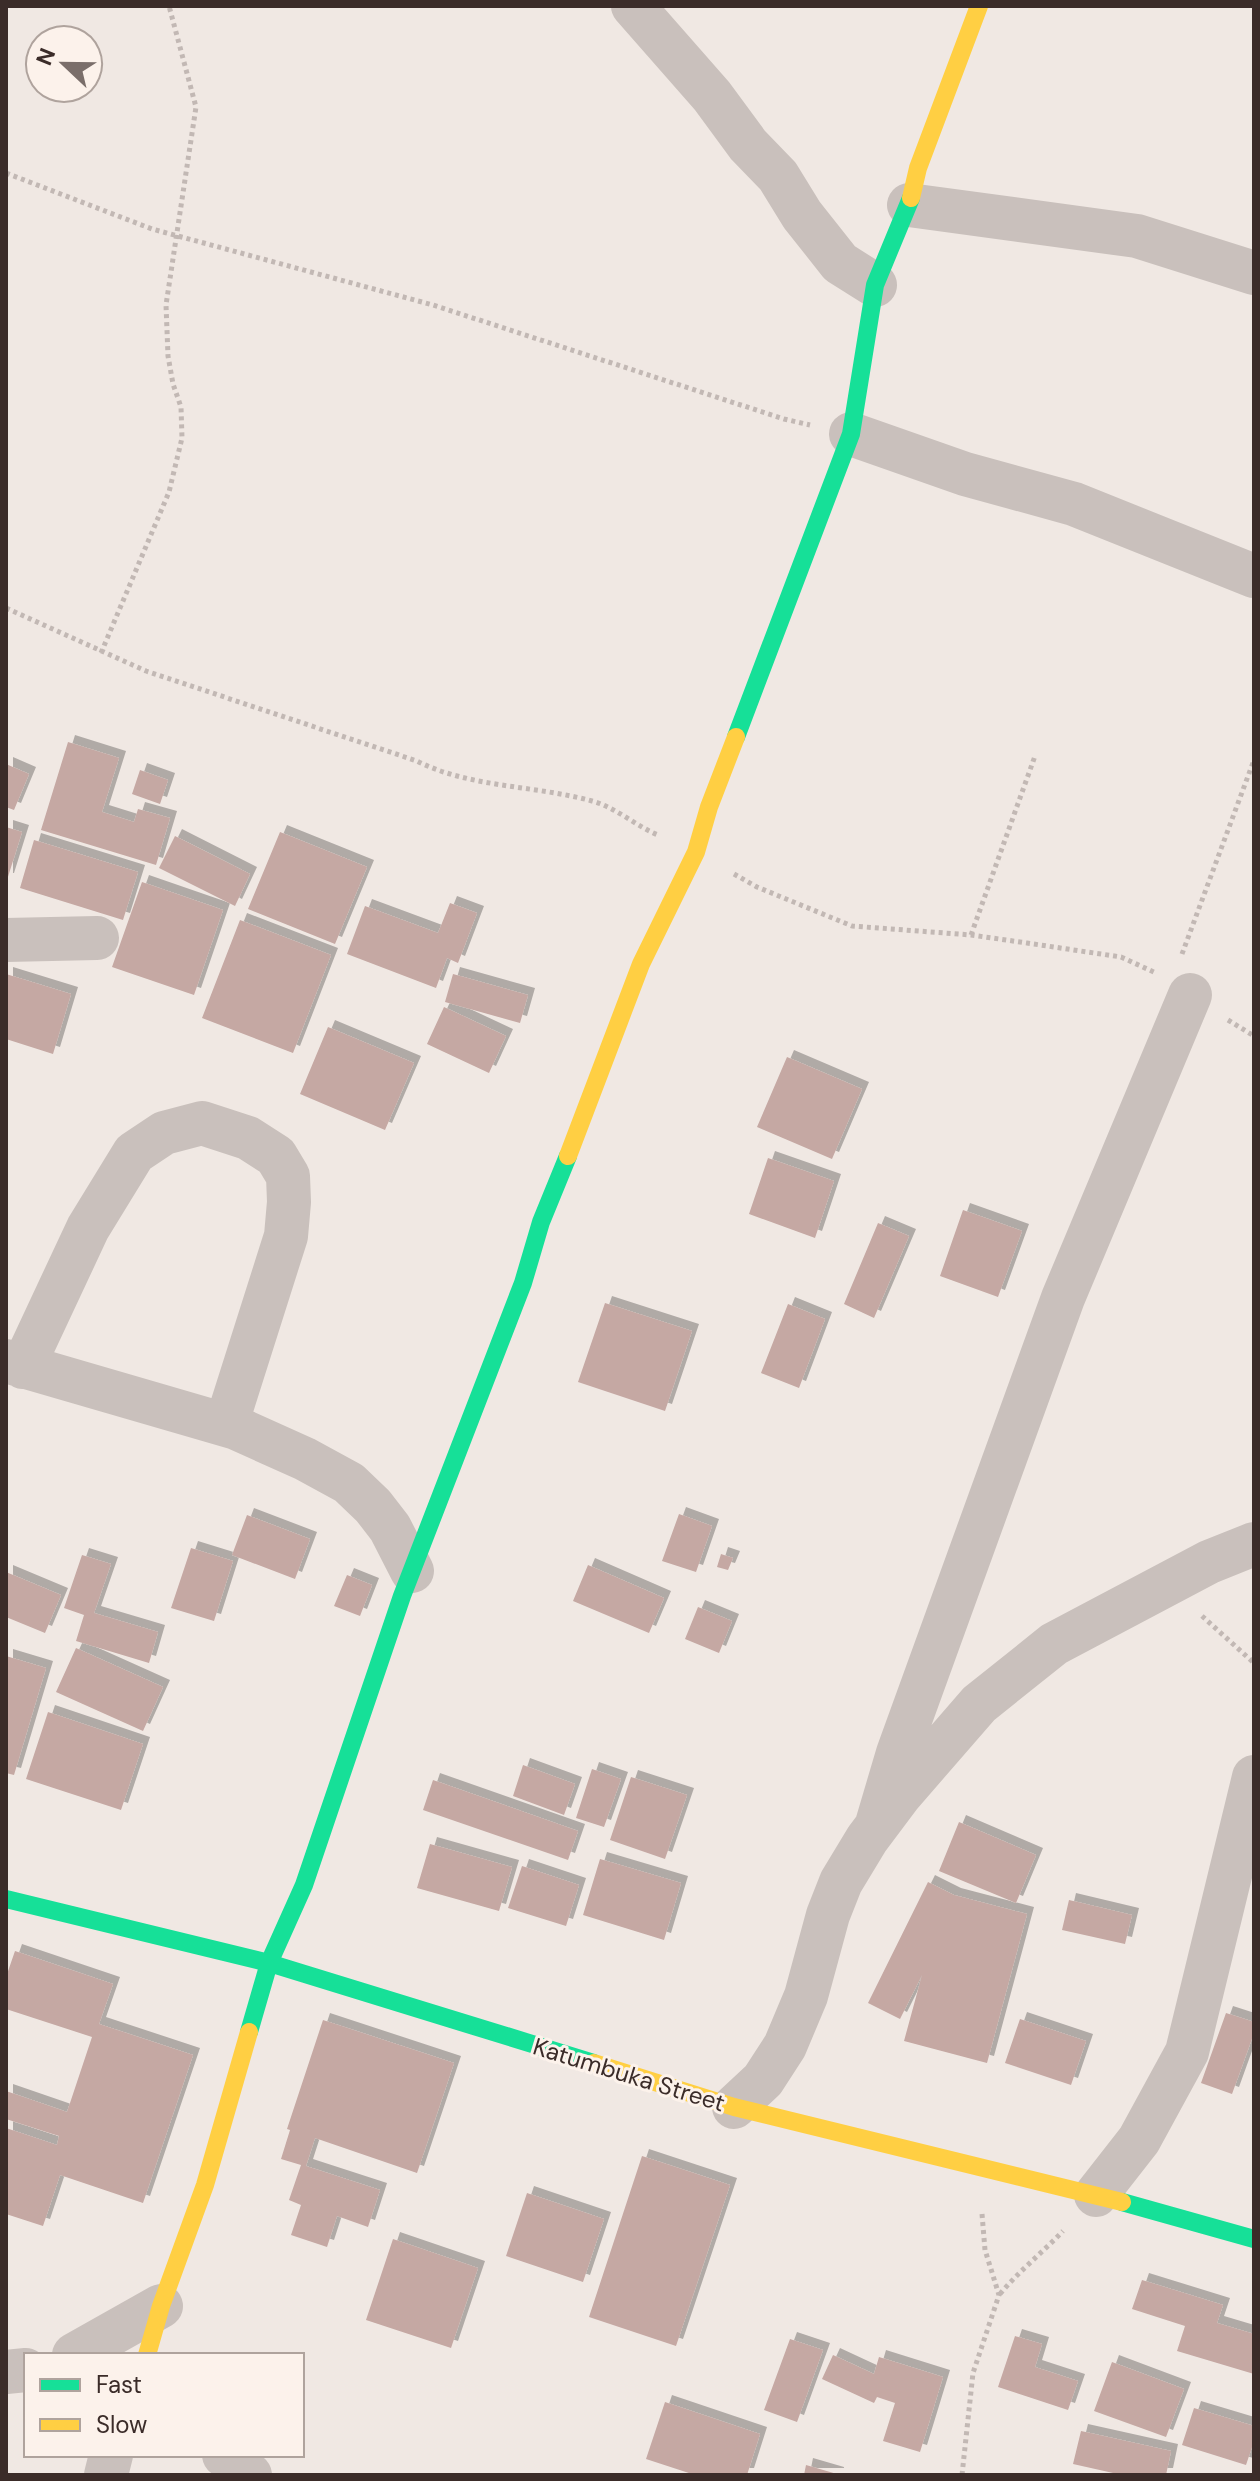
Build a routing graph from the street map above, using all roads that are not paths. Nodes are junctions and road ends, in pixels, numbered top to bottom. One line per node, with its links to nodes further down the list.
1 (633, 6): 5 (street)
2 (979, 6): 3 (street)
3 (909, 205): 4 (street); 5 (street)
4 (1254, 273)
5 (875, 285): 6 (street)
6 (851, 434): 7 (street); 14 (street)
7 (1254, 576)
8 (97, 938): 9 (street)
9 (6, 940)
10 (1181, 988): 16 (street)
11 (14, 1364): 12 (street); 12 (street)
12 (226, 1425): 14 (street)
13 (1254, 1544): 16 (street)
14 (412, 1571): 18 (street)
15 (1254, 1777): 20 (street)
16 (877, 1824): 19 (street)
17 (6, 1899): 18 (street, Katumbuka Street)
18 (269, 1963): 19 (street, Katumbuka Street); 22 (street)
19 (734, 2107): 20 (street, Katumbuka Street)
20 (1096, 2195): 21 (street, Katumbuka Street)
21 (1254, 2239)
22 (161, 2306): 23 (street); 24 (street)
23 (78, 2353)
24 (148, 2353)
25 (227, 2457): 26 (street)
26 (250, 2475)

